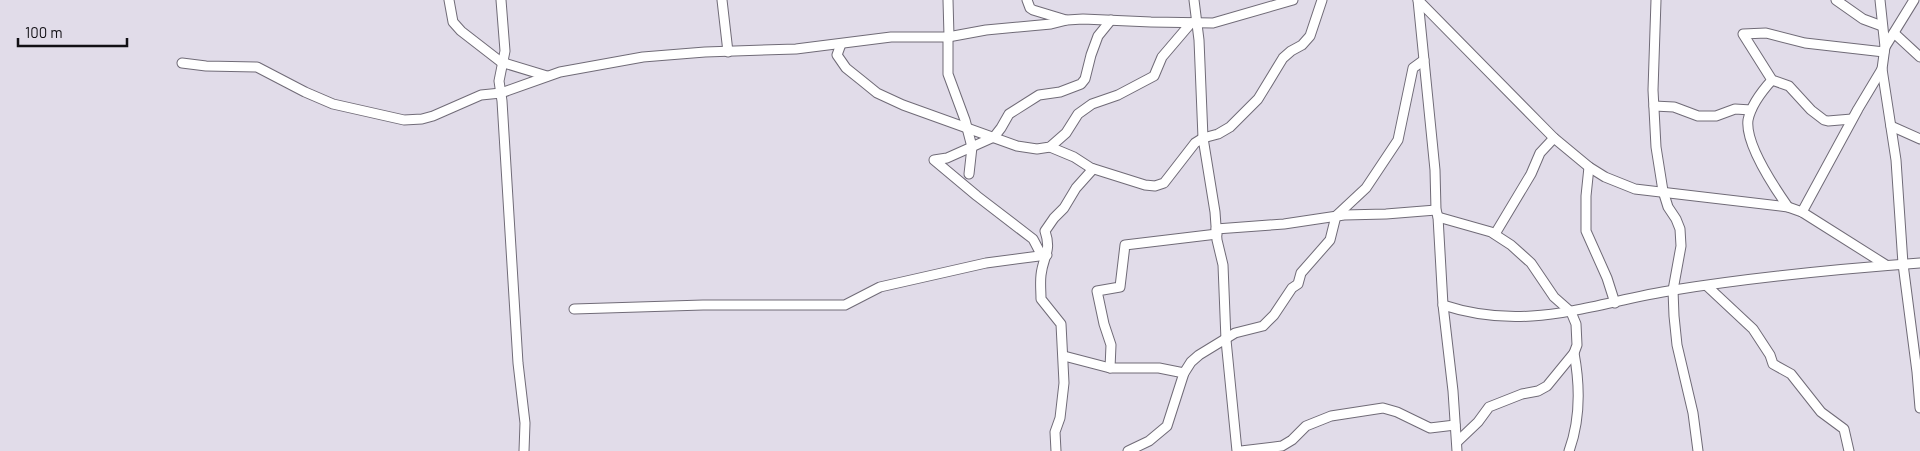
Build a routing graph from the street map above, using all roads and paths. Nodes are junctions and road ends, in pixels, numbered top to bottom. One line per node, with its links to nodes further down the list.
1 (449, 0): 25 (street)
2 (500, 0): 25 (street)
3 (722, 0): 22 (street)
4 (948, 0): 19 (street)
5 (1194, 0): 16 (street)
6 (1293, 0): 16 (street)
7 (1322, 0): 37 (street)
8 (1418, 0): 24 (street); 38 (street)
9 (1656, 0): 31 (street)
10 (1836, 0): 17 (street)
11 (1880, 0): 17 (street)
12 (1914, 0): 18 (street)
13 (1028, 1): 14 (street)
14 (1067, 20): 15 (street); 19 (street)
15 (1110, 20): 16 (street); 36 (street)
16 (1194, 23): 37 (street); 41 (street)
17 (1882, 26): 21 (street)
18 (1894, 33): 21 (street); 23 (street)
19 (948, 36): 20 (street); 35 (street)
20 (840, 44): 22 (street); 35 (street)
21 (1884, 50): 27 (street); 29 (street)
22 (728, 52): 28 (street)
23 (1920, 57)
24 (1424, 60): 48 (street); 49 (street)
25 (502, 62): 28 (street); 30 (street)
26 (182, 63): 30 (street)
27 (1882, 69): 33 (street); 34 (street)
28 (547, 76): 30 (street)
29 (1772, 80): 32 (street); 33 (street)
30 (501, 93): 70 (street)
31 (1654, 106): 32 (street); 45 (street)
32 (1751, 110): 46 (street)
33 (1852, 119): 47 (street)
34 (1891, 126): 39 (street); 54 (street)
35 (967, 127): 36 (street); 40 (street)
36 (994, 137): 40 (street); 41 (street)
37 (1203, 138): 43 (street); 50 (street)
38 (1554, 138): 42 (street); 51 (street)
39 (1920, 139)
40 (972, 147): 44 (street); 52 (street)
41 (1050, 147): 43 (street)
42 (1589, 167): 45 (street); 58 (street)
43 (1093, 169): 52 (street)
44 (968, 174)
45 (1663, 191): 46 (street); 57 (street)
46 (1788, 207): 47 (street)
47 (1802, 212): 55 (street)
48 (1437, 213): 49 (street); 51 (street); 59 (street)
49 (1336, 216): 50 (street); 62 (street)
50 (1217, 232): 62 (street); 65 (street)
51 (1495, 234): 61 (street)
52 (1045, 256): 60 (street); 64 (street)
53 (1920, 263): 54 (street)
54 (1903, 264): 55 (street); 67 (street)
55 (1886, 265): 56 (street)
56 (1707, 286): 57 (street); 77 (street)
57 (1673, 290): 58 (street); 76 (street)
58 (1615, 303): 61 (street)
59 (1443, 305): 61 (street); 68 (street)
60 (574, 309)
61 (1570, 312): 63 (street)
62 (1226, 340): 66 (street); 73 (street)
63 (1574, 353): 69 (street); 75 (street)
64 (1064, 356): 65 (street); 71 (street)
65 (1110, 368): 66 (street)
66 (1184, 373): 72 (street)
67 (1920, 408)
68 (1455, 425): 69 (street); 74 (street)
69 (1457, 447)
70 (524, 451)
71 (1056, 451)
72 (1128, 451)
73 (1237, 451)
74 (1240, 451)
75 (1569, 451)
76 (1698, 451)
77 (1849, 451)

